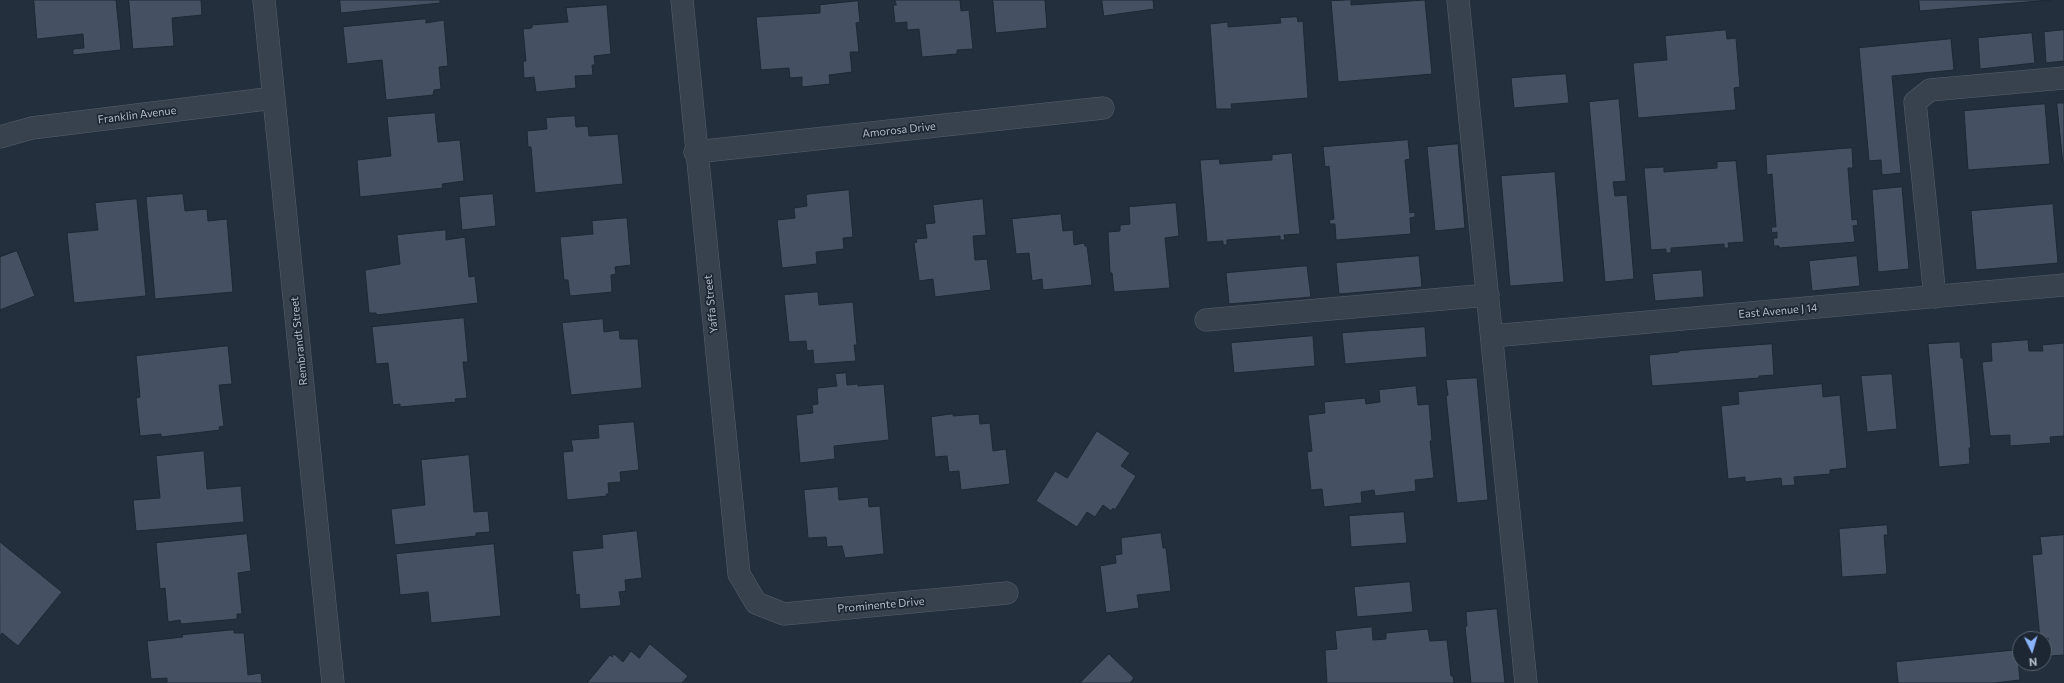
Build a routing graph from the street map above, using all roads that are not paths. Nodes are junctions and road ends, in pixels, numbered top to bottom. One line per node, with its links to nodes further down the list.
1 (264, 0): 5 (street, Rembrandt Street)
2 (682, 0): 8 (street, Yaffa Street)
3 (1458, 0): 10 (street)
4 (2064, 78): 11 (street)
5 (274, 98): 7 (street, Franklin Avenue); 16 (street, Rembrandt Street)
6 (1103, 108): 8 (street, Amorosa Drive)
7 (0, 137)
8 (695, 152): 15 (street, Yaffa Street)
9 (2064, 285): 11 (street, East Avenue J 14)
10 (1488, 295): 12 (street); 13 (street)
11 (1935, 296): 13 (street, East Avenue J 14)
12 (1206, 320)
13 (1492, 336): 17 (street)
14 (1007, 593): 15 (street, Prominente Drive)
15 (756, 604)
16 (333, 683)
17 (1526, 683)

